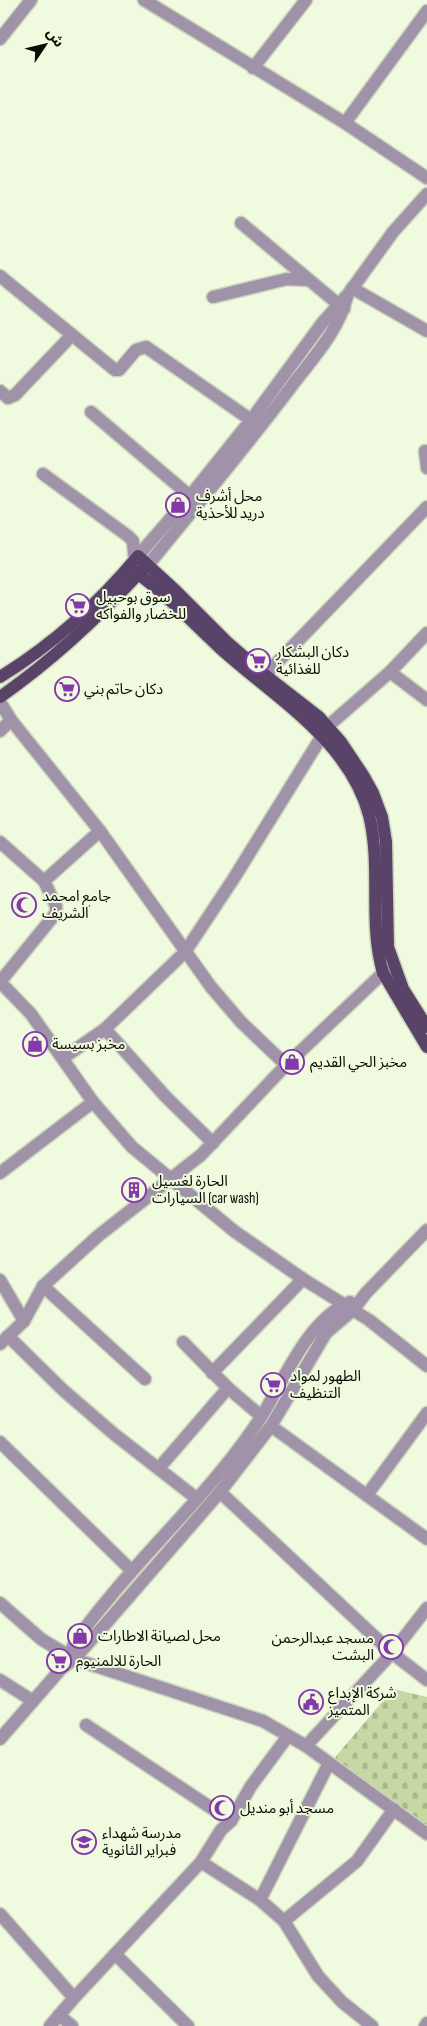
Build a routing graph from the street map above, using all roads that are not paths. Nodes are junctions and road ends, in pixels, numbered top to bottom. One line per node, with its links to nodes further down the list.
1 (31, 0): 5 (street)
2 (144, 0): 6 (street)
3 (306, 0): 6 (street)
4 (427, 11): 7 (street)
5 (0, 40)
6 (253, 68): 7 (street)
7 (345, 123): 8 (street)
8 (427, 178)
9 (427, 194): 13 (street)
10 (241, 223): 12 (street)
11 (0, 276): 17 (street)
12 (308, 280): 14 (street); 15 (street)
13 (350, 290): 15 (street); 16 (street)
14 (213, 297)
15 (341, 306): 20 (street); 26 (street)
16 (427, 331)
17 (72, 334): 18 (street); 20 (street)
18 (0, 391)
19 (91, 412): 24 (street)
20 (251, 420): 24 (street)
21 (425, 451): 22 (street)
22 (427, 468)
23 (43, 474): 26 (street)
24 (190, 496): 26 (street)
25 (427, 507): 29 (street)
26 (138, 566): 29 (main road); 30 (main road); 31 (main road); 36 (main road)
27 (427, 633): 28 (street)
28 (390, 672): 32 (street); 36 (street)
29 (265, 675): 36 (main road)
30 (0, 677)
31 (0, 697)
32 (427, 700)
33 (0, 702): 34 (street)
34 (11, 720): 35 (street); 37 (street)
35 (0, 731)
36 (325, 731): 40 (street); 41 (main road)
37 (100, 831): 39 (street); 40 (street)
38 (0, 842): 39 (street)
39 (44, 881): 42 (street)
40 (185, 952): 44 (street); 47 (street)
41 (389, 971): 43 (main road); 45 (main road); 47 (street)
42 (0, 982): 46 (street)
43 (425, 1017)
44 (105, 1029): 46 (street); 49 (street)
45 (427, 1047)
46 (63, 1058): 48 (street)
47 (286, 1065): 49 (street)
48 (93, 1102): 50 (street); 51 (street)
49 (214, 1143): 51 (street)
50 (0, 1173)
51 (170, 1180): 53 (street); 55 (street)
52 (427, 1230): 56 (street)
53 (303, 1279): 56 (street); 61 (street)
54 (0, 1280): 57 (street)
55 (43, 1286): 57 (street); 62 (street)
56 (348, 1307): 60 (street); 65 (street); 66 (street)
57 (24, 1321): 58 (street)
58 (4, 1340): 68 (street)
59 (183, 1342): 61 (street)
60 (427, 1366)
61 (212, 1373): 63 (street)
62 (145, 1379)
63 (228, 1388): 65 (street); 68 (street)
64 (427, 1413): 70 (street)
65 (261, 1416): 71 (street)
66 (271, 1426): 69 (street); 70 (street)
67 (0, 1442): 73 (street)
68 (159, 1468): 71 (street)
69 (220, 1492): 76 (street); 77 (street)
70 (367, 1495): 72 (street)
71 (196, 1498): 73 (street)
72 (427, 1539)
73 (132, 1571): 77 (street)
74 (0, 1603): 77 (street)
75 (427, 1608): 76 (street)
76 (392, 1653): 79 (street); 84 (street)
77 (71, 1658): 80 (street); 82 (street)
78 (0, 1680): 80 (street)
79 (427, 1680)
80 (33, 1701): 83 (street)
81 (86, 1725): 87 (street)
82 (288, 1736): 84 (street); 87 (street)
83 (0, 1739)
84 (306, 1746): 85 (street)
85 (329, 1763): 86 (street); 90 (street)
86 (394, 1809): 88 (street); 92 (street)
87 (231, 1821): 89 (street)
88 (427, 1834)
89 (201, 1862): 90 (street); 93 (street)
90 (260, 1900): 92 (street)
91 (0, 1914): 94 (street)
92 (284, 1921): 100 (street)
93 (115, 1954): 94 (street); 99 (street)
94 (74, 1998): 95 (street)
95 (59, 2015): 97 (street); 98 (street)
96 (427, 2023): 101 (street)
97 (50, 2026)
98 (72, 2026)
99 (188, 2026)
100 (372, 2026)
101 (424, 2026)

